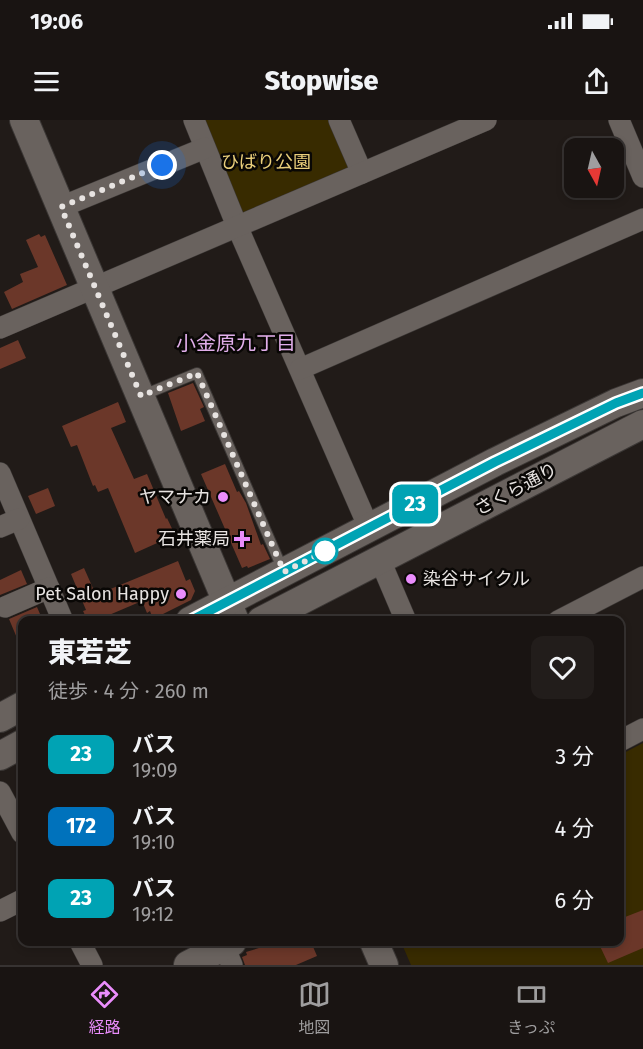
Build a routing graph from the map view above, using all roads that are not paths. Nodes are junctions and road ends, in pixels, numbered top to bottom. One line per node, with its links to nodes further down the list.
1 (24, 120): 9 (street)
2 (194, 120): 6 (street)
3 (339, 120): 7 (street)
4 (486, 120): 7 (street)
5 (619, 120): 8 (street)
6 (205, 148): 9 (street); 11 (street)
7 (362, 173): 11 (street)
8 (643, 177)
9 (61, 207): 12 (street)
10 (643, 219): 14 (street)
11 (237, 226): 12 (street); 14 (street)
12 (95, 287): 13 (street); 16 (street)
13 (0, 328)
14 (300, 369): 21 (street)
15 (643, 393): 21 (street, さくら通り)
16 (141, 396): 23 (lane); 27 (street)
17 (643, 424): 22 (street, さくら通り)
18 (0, 473): 19 (street)
19 (20, 519): 20 (street); 25 (street)
20 (0, 527)
21 (369, 528): 23 (street, さくら通り)
22 (380, 560): 30 (street, さくら通り); 31 (street)
23 (284, 572): 27 (street, さくら通り)
24 (643, 577): 32 (street)
25 (48, 588): 26 (street); 28 (street)
26 (5, 607)
27 (231, 611): 29 (street, さくら通り)
28 (61, 616)
29 (210, 616)
30 (271, 616)
31 (404, 616)
32 (568, 616)
33 (18, 708): 34 (street)
34 (0, 718)
35 (643, 729): 36 (street)
36 (624, 739)
37 (18, 746): 38 (street)
38 (0, 756)
39 (0, 792): 40 (street)
40 (18, 826)
41 (18, 902): 42 (street)
42 (0, 911)
43 (82, 946): 46 (street)
44 (376, 946): 48 (street)
45 (227, 949): 47 (street)
46 (92, 965)
47 (188, 965)
48 (384, 965)

